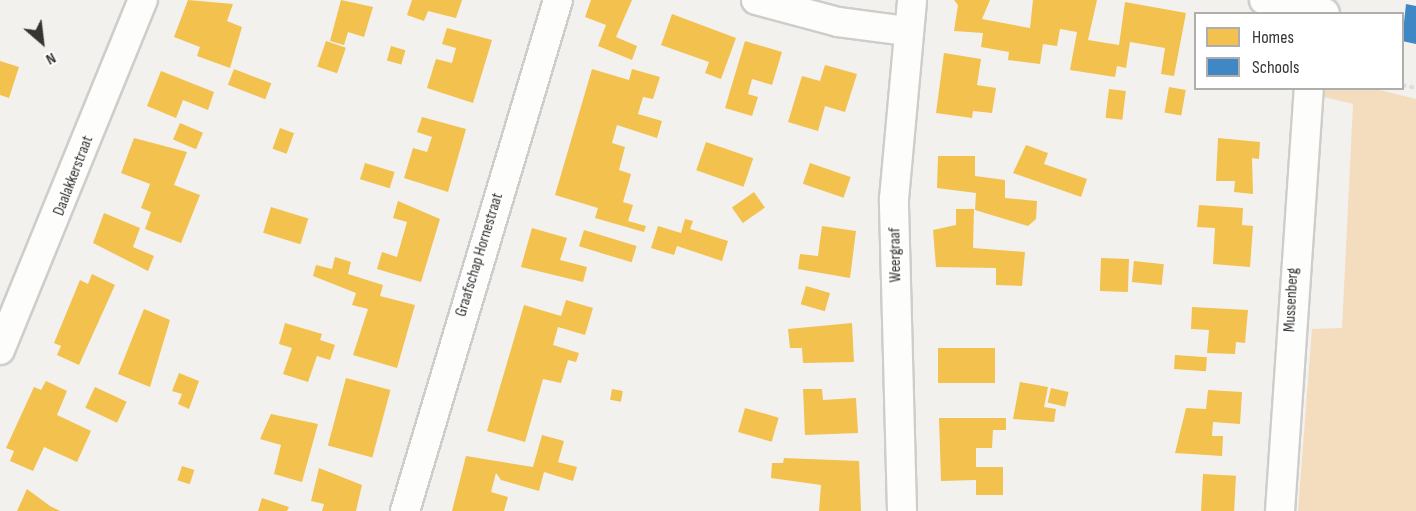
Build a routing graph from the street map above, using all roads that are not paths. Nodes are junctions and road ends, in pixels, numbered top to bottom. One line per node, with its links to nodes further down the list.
1 (143, 0): 9 (street, Daalakkerstraat)
2 (558, 0): 10 (street, Graafschap Hornestraat)
3 (756, 0): 7 (street)
4 (912, 0): 7 (street, Weergraaf)
5 (1264, 0): 6 (street)
6 (1326, 9)
7 (907, 32): 11 (street, Weergraaf)
8 (1309, 90): 12 (street, Mussenberg)
9 (0, 350)
10 (405, 511)
11 (902, 511)
12 (1280, 511)

